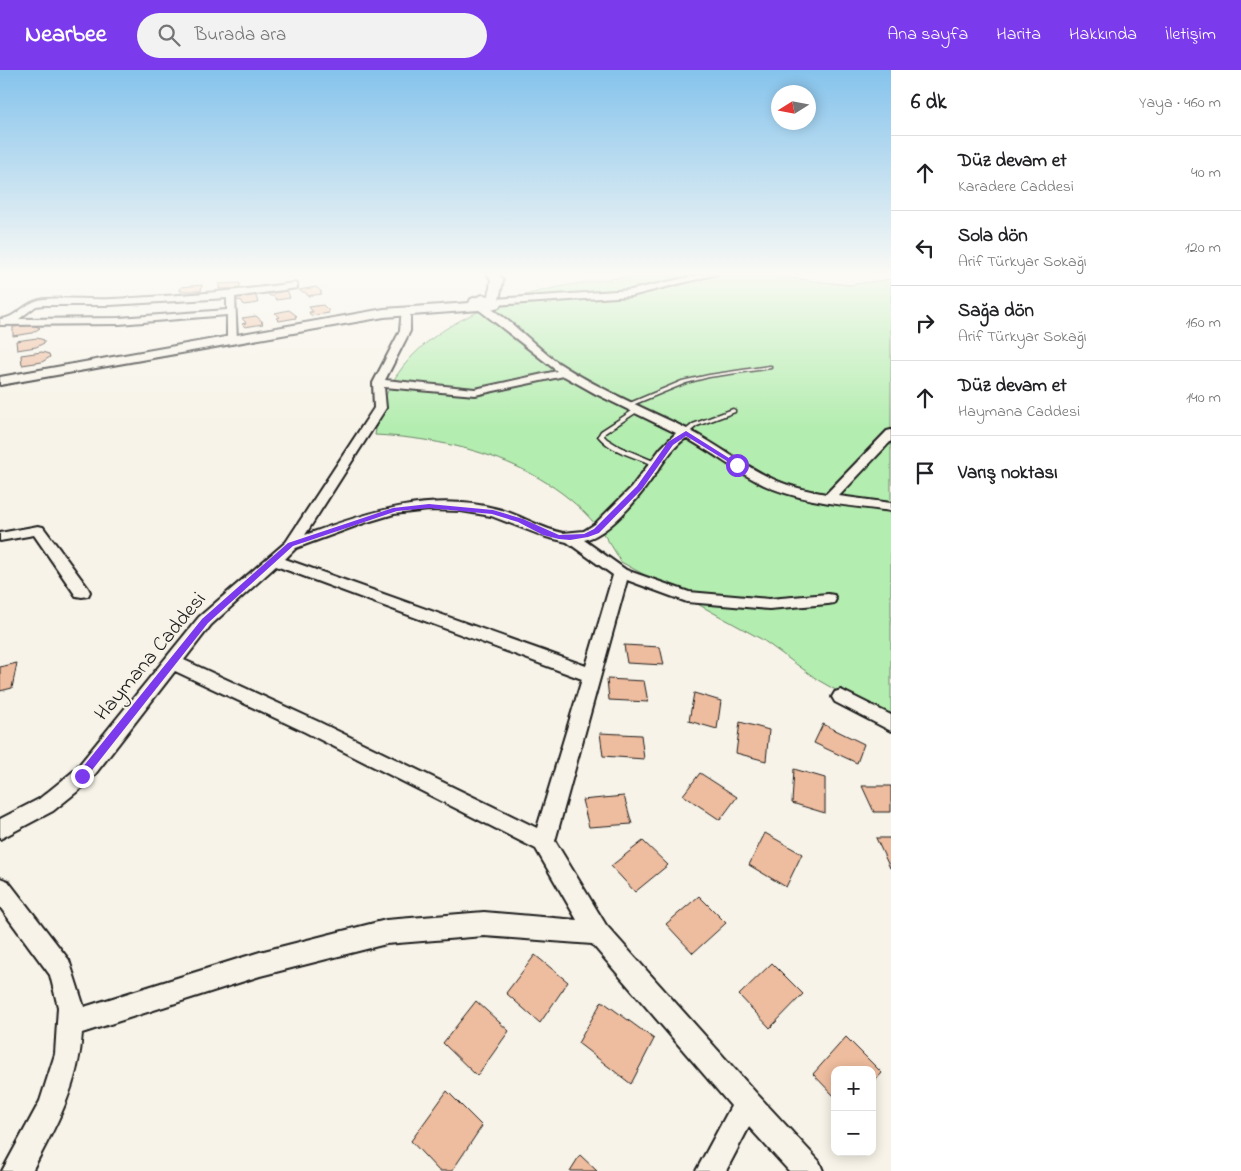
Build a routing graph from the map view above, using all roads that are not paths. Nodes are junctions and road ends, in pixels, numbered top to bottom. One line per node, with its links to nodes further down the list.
1 (231, 324): 7 (street)
2 (322, 324): 7 (street)
3 (405, 324): 11 (street)
4 (506, 324): 6 (street)
5 (510, 324): 6 (street)
6 (513, 330): 9 (street)
7 (232, 340): 10 (street)
8 (769, 367): 12 (lane)
9 (566, 372): 11 (street); 12 (street)
10 (0, 381)
11 (378, 383): 21 (street, Haymana Caddesi)
12 (632, 407): 14 (street); 16 (lane)
13 (733, 411): 14 (lane)
14 (686, 433): 16 (street); 17 (street)
15 (891, 434): 17 (street)
16 (656, 464): 20 (street)
17 (830, 498): 18 (street)
18 (891, 507)
19 (0, 537): 24 (street)
20 (570, 538): 21 (street); 23 (street)
21 (291, 545): 22 (street, Haymana Caddesi)
22 (274, 560): 26 (street, Haymana Caddesi); 27 (street)
23 (620, 573): 25 (street); 27 (street)
24 (82, 592)
25 (828, 599)
26 (172, 662): 30 (street, Haymana Caddesi); 31 (street)
27 (591, 676): 31 (street)
28 (841, 697): 29 (street)
29 (891, 724)
30 (0, 830)
31 (544, 842): 33 (street)
32 (0, 889): 34 (street)
33 (598, 933): 34 (street); 35 (street)
34 (70, 1024): 36 (street)
35 (747, 1104): 37 (street); 38 (street)
36 (16, 1171)
37 (710, 1171)
38 (809, 1171)

